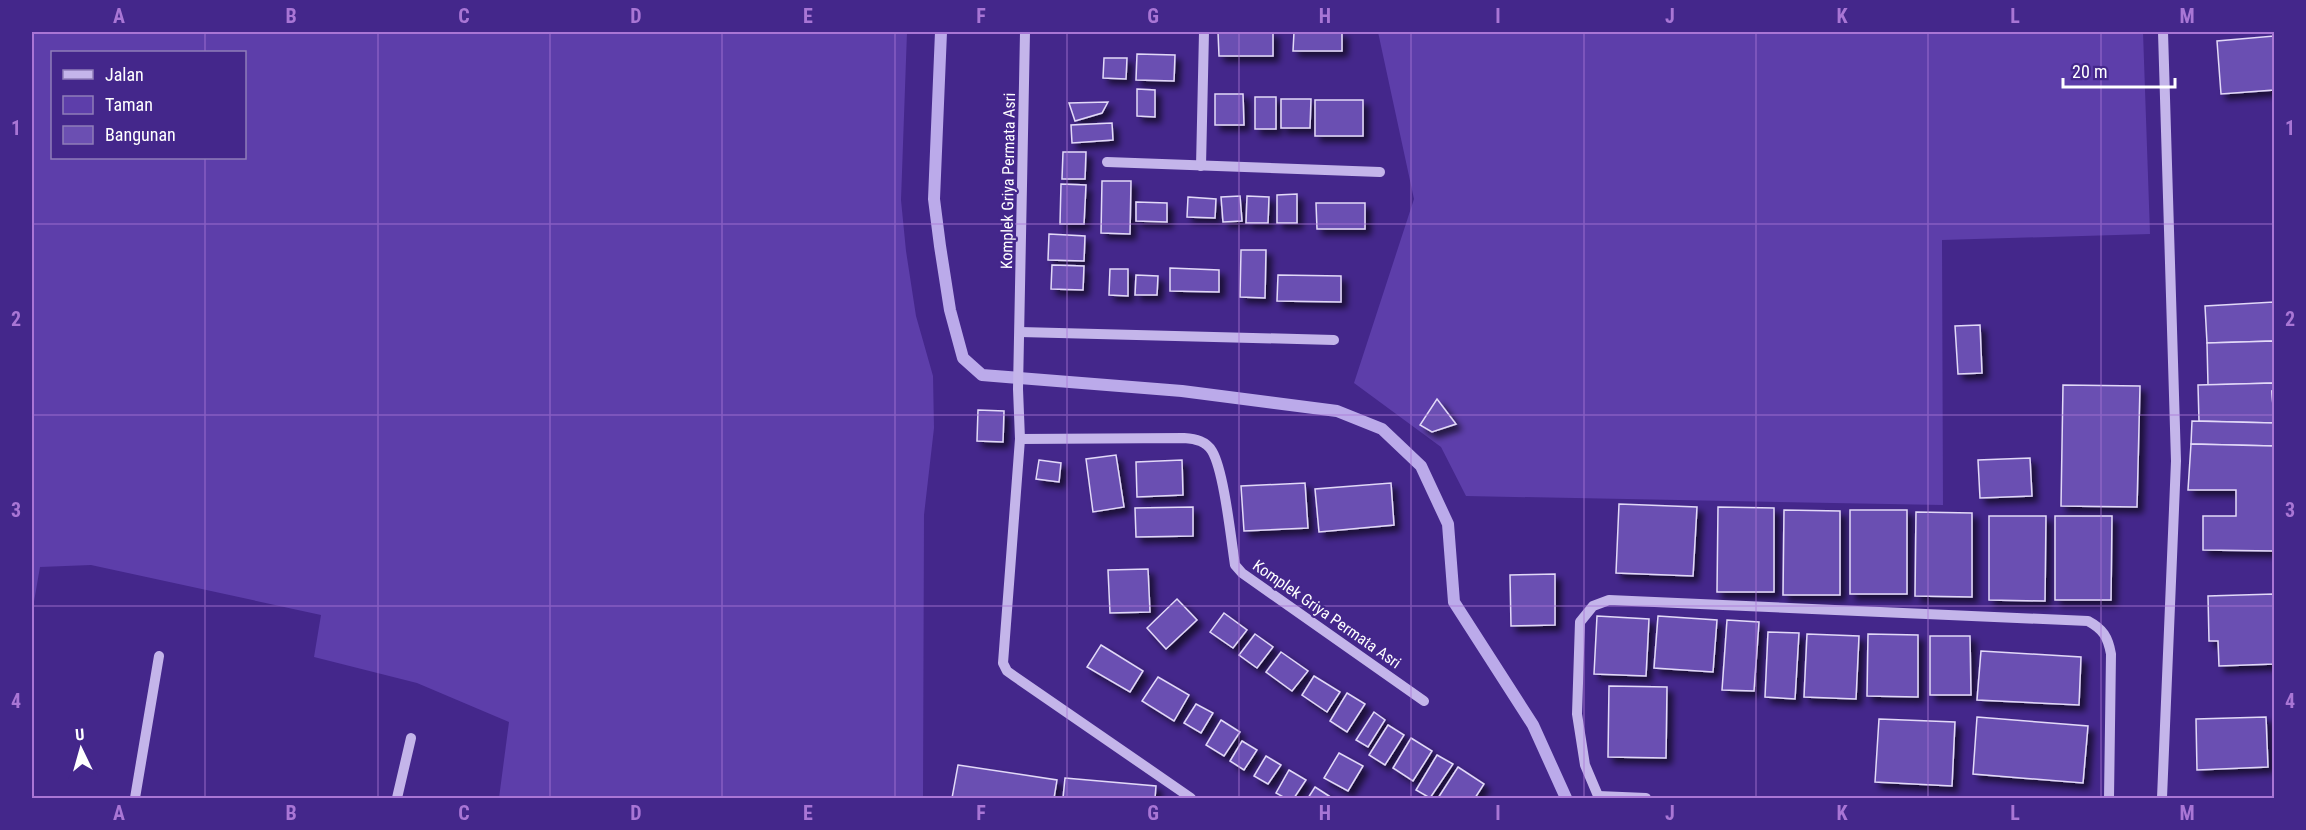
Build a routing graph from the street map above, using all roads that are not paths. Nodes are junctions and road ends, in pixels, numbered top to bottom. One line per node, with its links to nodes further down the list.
1 (1025, 32): 7 (street, Komplek Griya Permata Asri)
2 (1204, 32): 5 (street)
3 (2163, 32): 19 (street)
4 (1107, 162): 5 (street)
5 (1201, 166): 6 (street)
6 (1380, 172)
7 (1020, 332): 8 (street); 9 (street, Komplek Griya Permata Asri)
8 (1334, 340)
9 (1020, 439): 11 (street, Komplek Griya Permata Asri); 16 (street, Komplek Griya Permata Asri)
10 (159, 656): 14 (street)
11 (1424, 701)
12 (411, 738): 15 (street)
13 (1598, 797): 17 (street); 18 (street)
14 (135, 798)
15 (397, 798)
16 (1191, 798)
17 (1646, 798)
18 (2109, 798)
19 (2162, 798)

